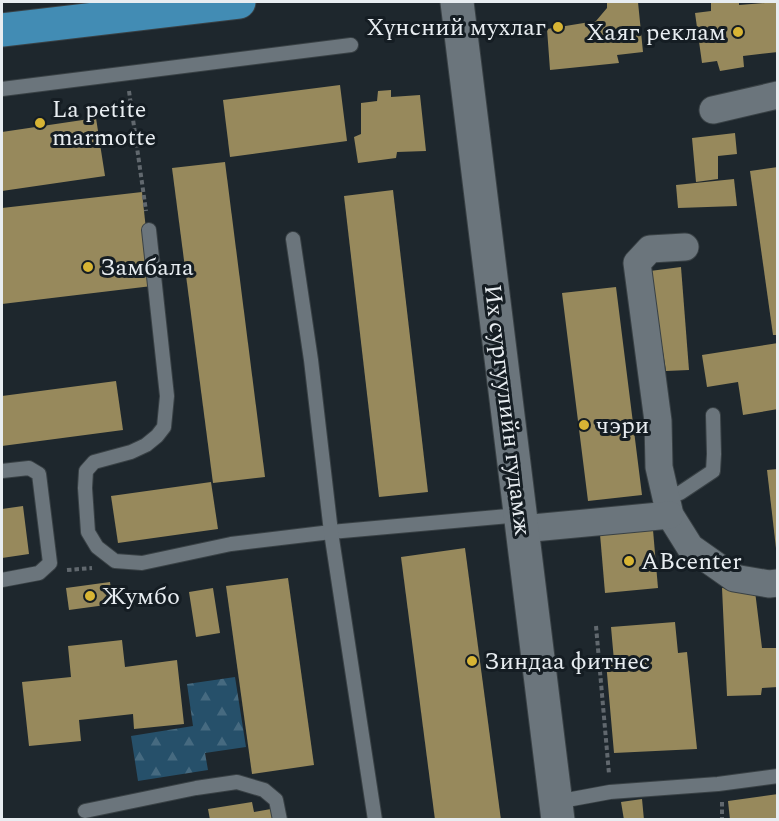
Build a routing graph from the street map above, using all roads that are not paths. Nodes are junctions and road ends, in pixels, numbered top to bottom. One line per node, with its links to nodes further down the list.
1 (239, 2): 3 (main road)
2 (457, 2): 14 (main road, Их сургуулийн гудамж)
3 (2, 30)
4 (351, 45): 5 (lane)
5 (2, 88)
6 (777, 95): 7 (street)
7 (713, 110)
8 (149, 230): 15 (lane)
9 (293, 239): 15 (lane)
10 (685, 247): 13 (street)
11 (713, 416): 13 (lane)
12 (2, 471): 16 (lane)
13 (667, 505): 14 (street); 17 (street)
14 (521, 522): 15 (lane); 20 (main road, Их сургуулийн гудамж)
15 (331, 532): 22 (lane)
16 (2, 580)
17 (777, 583)
18 (777, 776): 20 (lane)
19 (85, 811): 21 (lane)
20 (557, 811)
21 (280, 819)
22 (375, 819)

